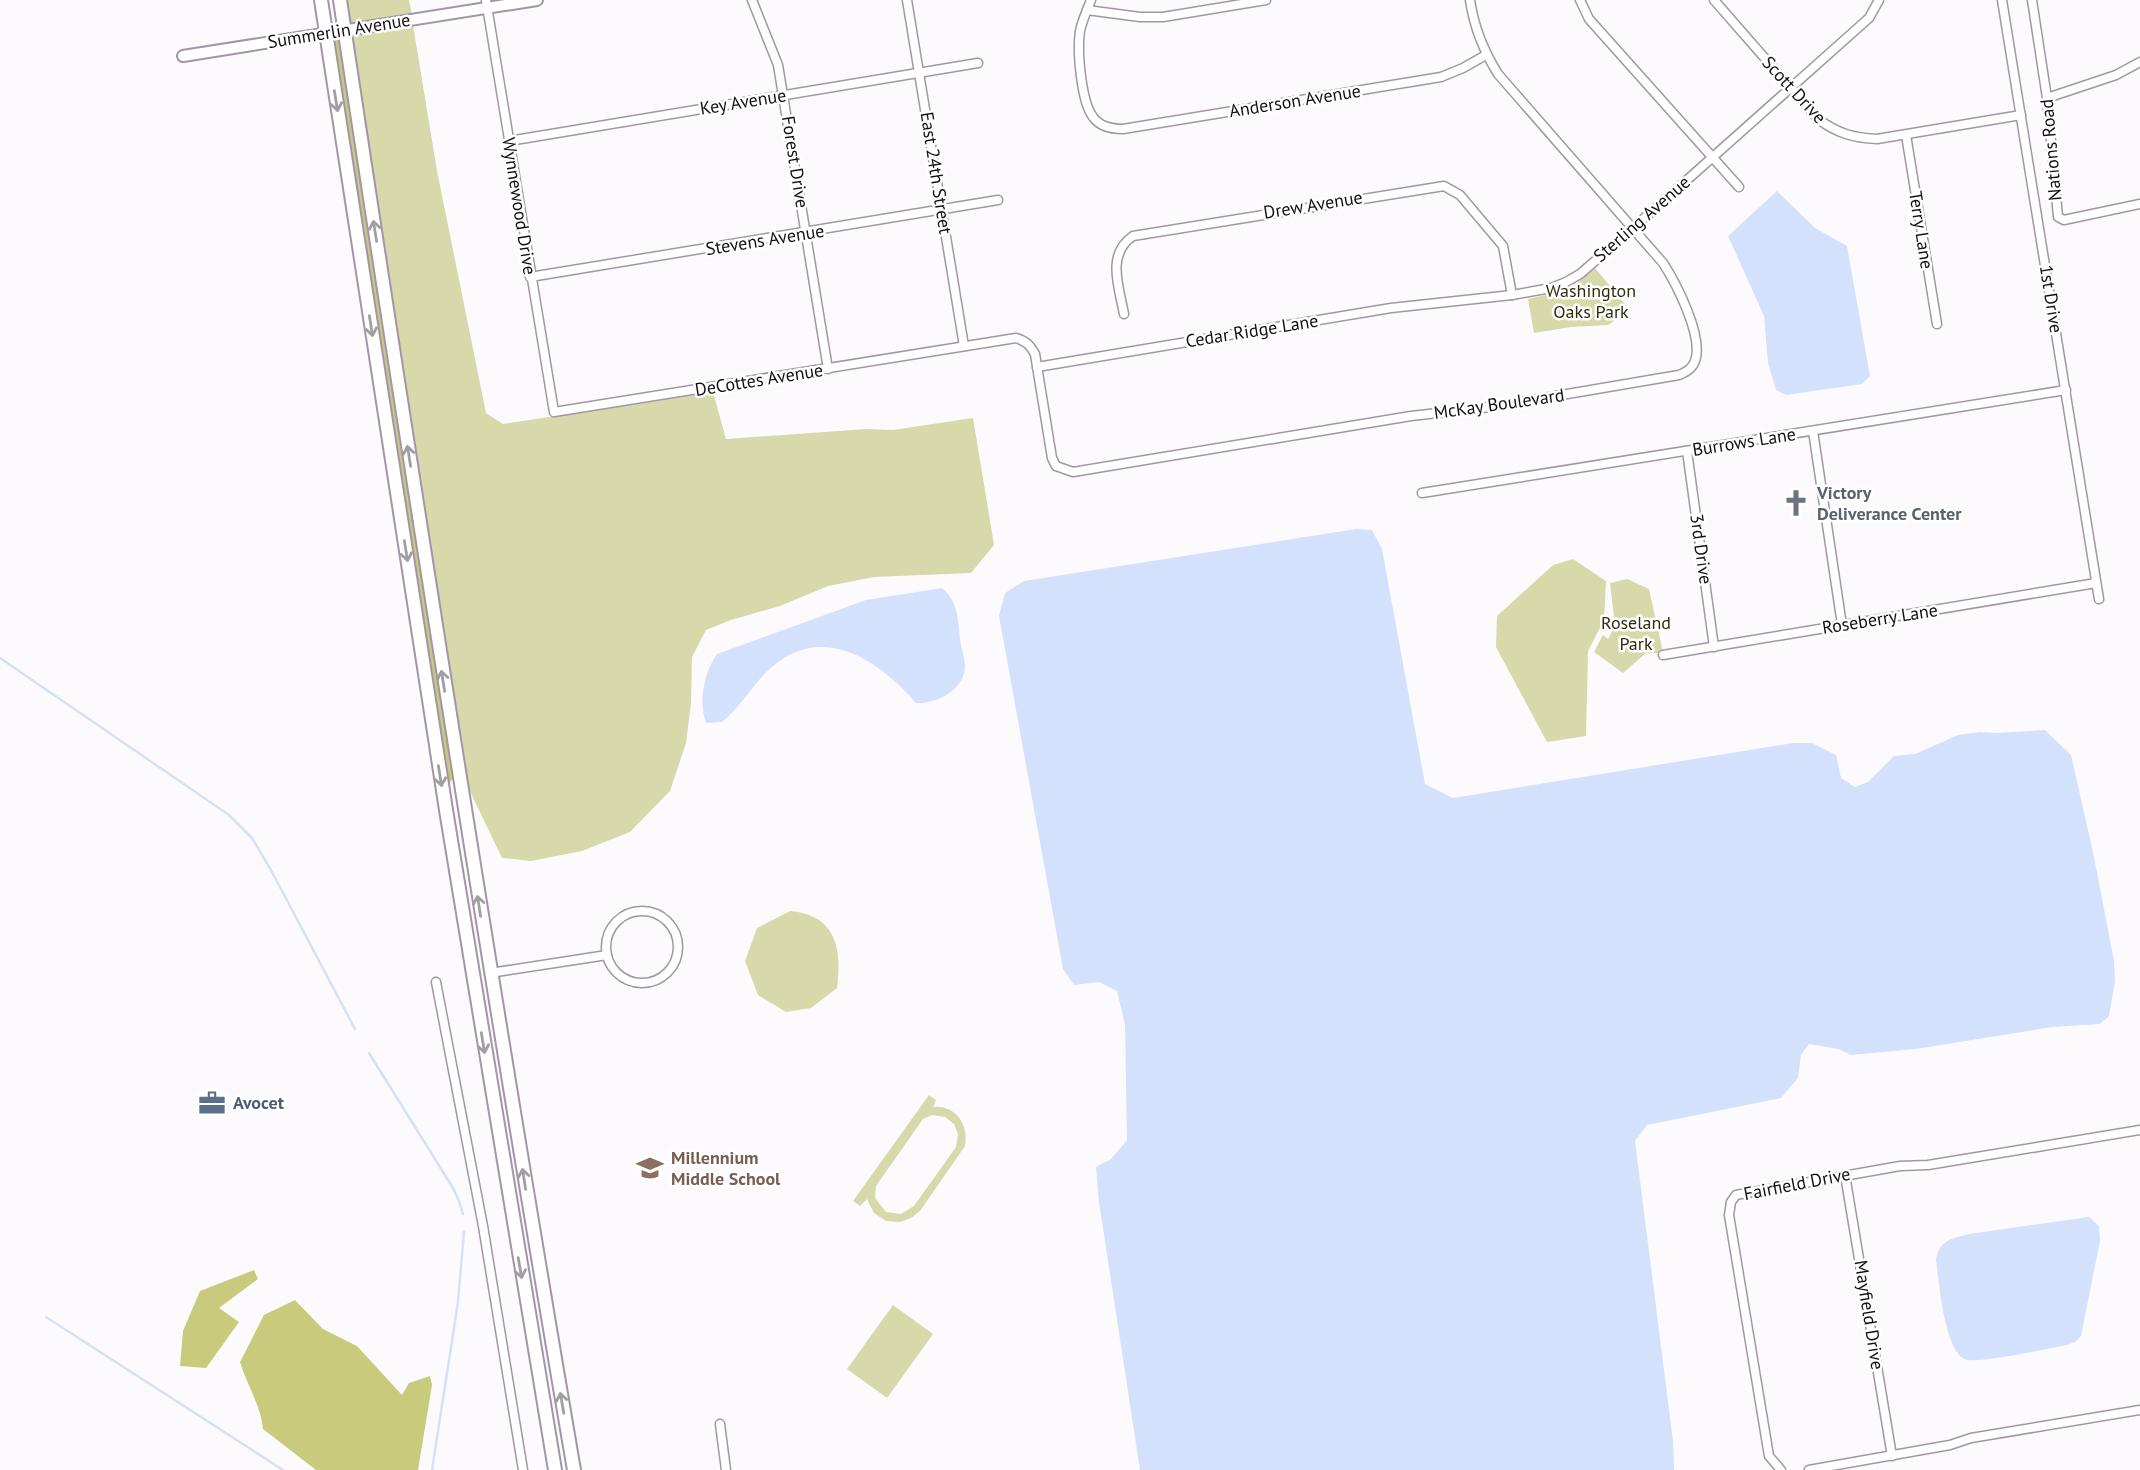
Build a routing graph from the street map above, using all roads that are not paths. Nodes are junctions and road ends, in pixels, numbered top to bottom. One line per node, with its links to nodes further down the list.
1 (321, 0): 17 (main road)
2 (340, 0): 16 (main road)
3 (537, 0): 14 (street, Summerlin Avenue)
4 (752, 0): 24 (street, Forest Drive)
5 (907, 0): 22 (street, East 24th Street)
6 (1091, 0): 15 (street)
7 (1266, 0): 15 (street)
8 (1470, 0): 19 (street, McKay Boulevard)
9 (1580, 0): 29 (street)
10 (1714, 0): 23 (street, Scott Drive)
11 (1879, 0): 23 (street, Sterling Avenue)
12 (2002, 0): 26 (street, 1st Drive)
13 (2032, 0): 25 (street, Nations Road)
14 (487, 4): 16 (street, Summerlin Avenue); 28 (street, Wynnewood Drive)
15 (1087, 10): 19 (street, Anderson Avenue)
16 (345, 31): 17 (street, Summerlin Avenue); 55 (main road, one-way to 16)
17 (326, 34): 18 (street, Summerlin Avenue); 63 (main road, one-way to 63)
18 (183, 55)
19 (1486, 55): 34 (street, McKay Boulevard)
20 (2140, 62): 25 (street)
21 (978, 63): 22 (street, Key Avenue)
22 (919, 72): 24 (street, Key Avenue); 33 (street, East 24th Street)
23 (1790, 88): 27 (street, Scott Drive); 29 (street, Sterling Avenue)
24 (784, 96): 28 (street, Key Avenue); 35 (street, Forest Drive)
25 (2047, 98): 32 (street, Nations Road)
26 (2021, 116): 27 (street, Scott Drive); 44 (street, 1st Drive)
27 (1906, 135): 40 (street, Terry Lane)
28 (509, 141): 36 (street, Wynnewood Drive)
29 (1711, 158): 30 (street); 34 (street, Sterling Avenue)
30 (1739, 187)
31 (998, 200): 33 (street, Stevens Avenue)
32 (2140, 204)
33 (943, 210): 35 (street, Stevens Avenue); 41 (street, East 24th Street)
34 (1632, 229): 37 (street, Sterling Avenue); 42 (street, McKay Boulevard)
35 (807, 233): 36 (street, Stevens Avenue); 43 (street, Forest Drive)
36 (530, 277): 45 (street, Wynnewood Drive)
37 (1512, 295): 38 (street, Sterling Avenue); 39 (street, Drew Avenue)
38 (1468, 301): 42 (street, Cedar Ridge Lane)
39 (1124, 314)
40 (1937, 324)
41 (964, 346): 42 (street, McKay Boulevard); 43 (street, DeCottes Avenue)
42 (1037, 367)
43 (828, 369): 45 (street, DeCottes Avenue)
44 (2066, 390): 46 (street, Burrows Lane); 49 (street, 1st Drive)
45 (554, 412)
46 (1812, 431): 47 (street, Burrows Lane); 51 (street)
47 (1687, 451): 48 (street, Burrows Lane); 52 (street, 3rd Drive)
48 (1422, 493)
49 (2096, 583): 50 (street, 1st Drive); 51 (street, Roseberry Lane)
50 (2099, 599)
51 (1842, 625): 52 (street, Roseberry Lane)
52 (1714, 647): 53 (street, Roseberry Lane)
53 (1663, 655)
54 (607, 955): 54 (street); 55 (street)
55 (490, 973): 64 (main road, one-way to 55)
56 (436, 982): 62 (street)
57 (2140, 1130): 58 (street, Fairfield Drive)
58 (1845, 1175): 61 (street, Mayfield Drive); 66 (street, Fairfield Drive)
59 (2140, 1410): 61 (street)
60 (720, 1424): 65 (street)
61 (1892, 1456): 67 (street)
62 (523, 1470)
63 (555, 1470)
64 (574, 1470)
65 (726, 1470)
66 (1781, 1470)
67 (1809, 1470)

